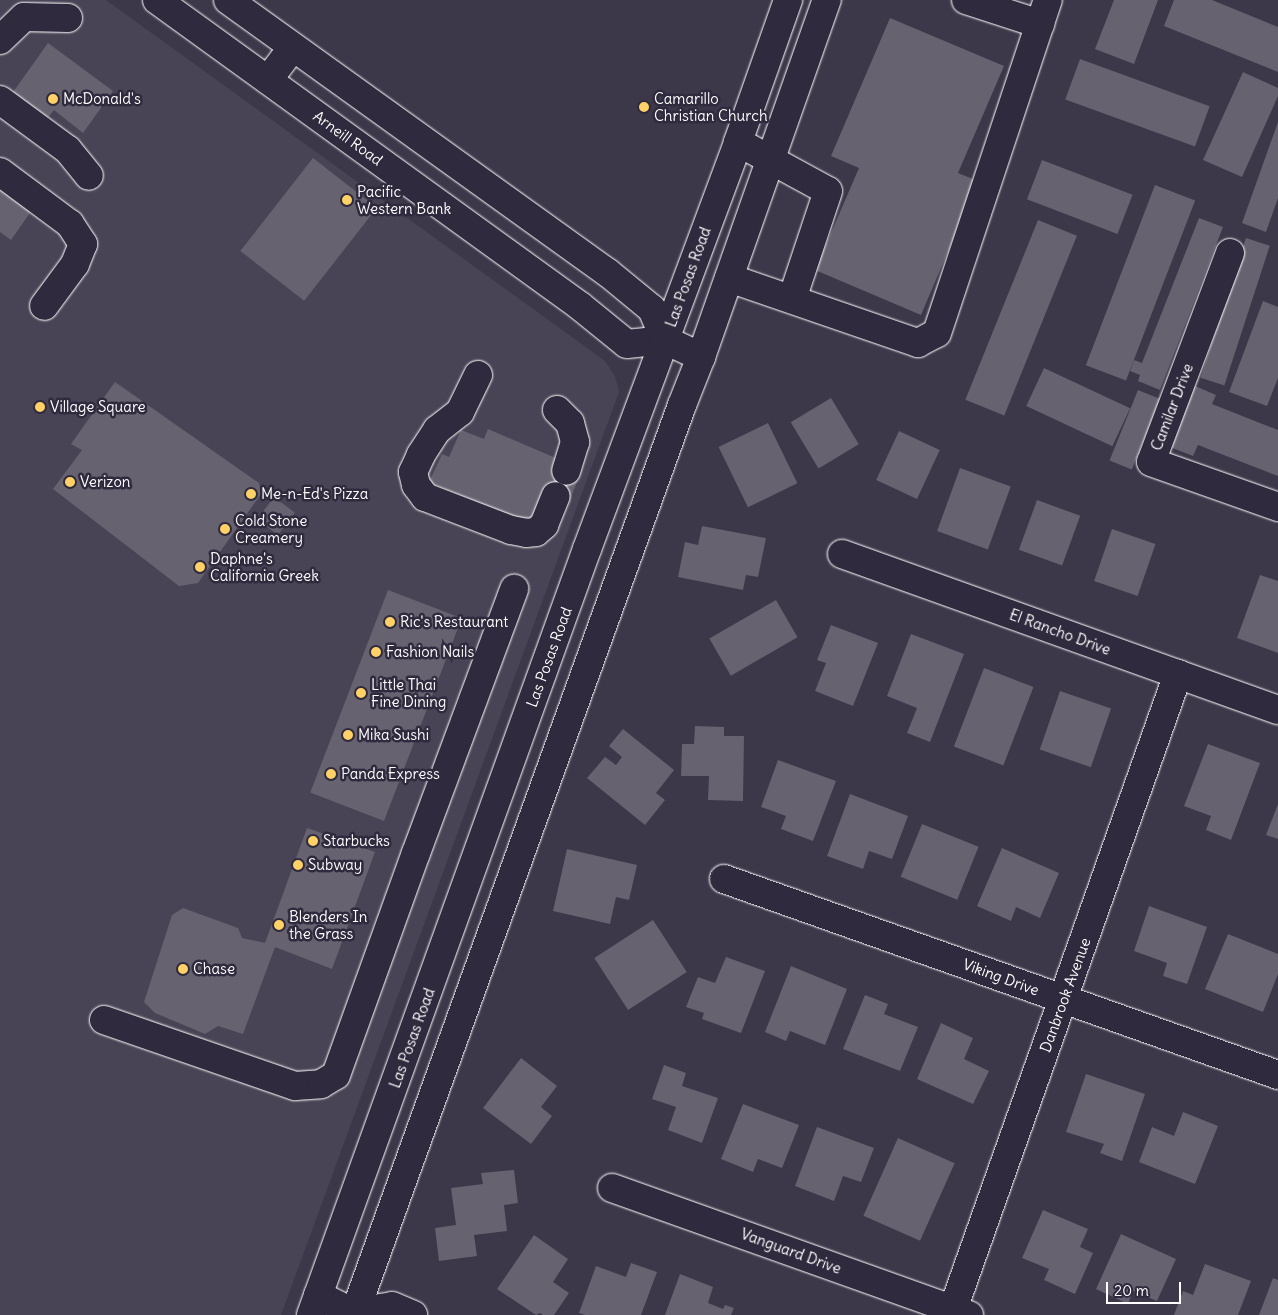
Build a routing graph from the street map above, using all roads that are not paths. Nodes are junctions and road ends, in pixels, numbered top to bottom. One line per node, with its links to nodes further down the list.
1 (157, 0): 10 (main road, Arneill Road)
2 (228, 0): 9 (main road)
3 (788, 0): 12 (main road, Las Posas Road)
4 (827, 0): 13 (main road)
5 (966, 0): 6 (main road)
6 (1044, 12): 18 (main road)
7 (68, 18): 8 (main road)
8 (0, 40)
9 (293, 47): 10 (main road); 20 (main road)
10 (268, 80): 20 (main road, Arneill Road)
11 (0, 100): 15 (main road)
12 (738, 142): 13 (main road); 20 (main road, Las Posas Road)
13 (771, 162): 17 (main road); 18 (main road)
14 (0, 172): 19 (main road)
15 (89, 176)
16 (1230, 253): 26 (main road, Camilar Drive)
17 (728, 278): 18 (main road); 21 (main road)
18 (792, 299)
19 (44, 306)
20 (665, 340): 21 (main road); 36 (main road, Las Posas Road)
21 (701, 357): 38 (main road)
22 (478, 375): 25 (main road)
23 (557, 410): 24 (main road)
24 (566, 471)
25 (556, 496)
26 (1278, 507)
27 (842, 554): 29 (main road, El Rancho Drive)
28 (514, 589): 33 (main road)
29 (1178, 674): 30 (main road, El Rancho Drive); 32 (main road, Danbrook Avenue)
30 (1278, 710)
31 (724, 879): 32 (main road, Viking Drive)
32 (1064, 1000): 34 (main road, Viking Drive); 37 (main road, Danbrook Avenue)
33 (104, 1020)
34 (1278, 1075)
35 (612, 1188): 37 (main road, Vanguard Drive)
36 (315, 1305): 38 (main road)
37 (958, 1313)
38 (356, 1314): 39 (main road)
39 (413, 1315)

